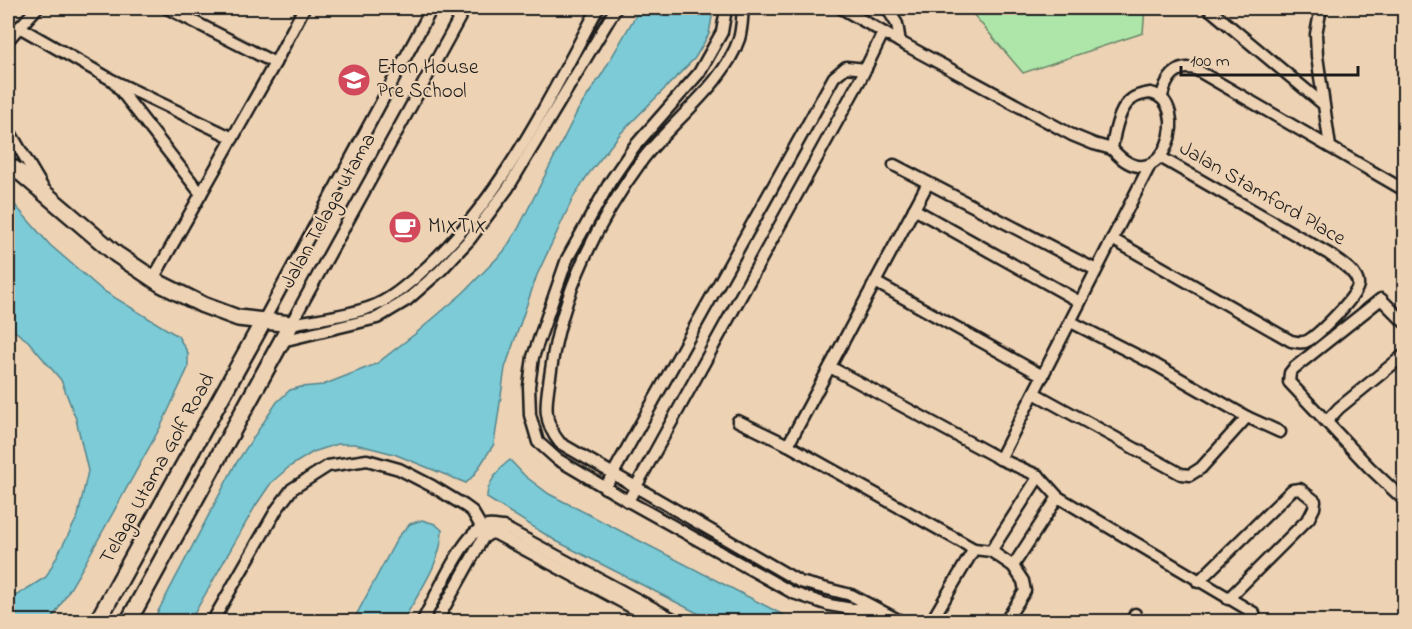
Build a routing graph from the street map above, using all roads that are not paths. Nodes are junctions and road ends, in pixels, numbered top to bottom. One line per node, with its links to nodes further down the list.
1 (37, 8): 14 (street)
2 (167, 8): 18 (street)
3 (304, 8): 18 (street)
4 (432, 8): 42 (street, Jalan Telaga Utama)
5 (465, 8): 45 (street, Jalan Telaga Utama)
6 (598, 8): 45 (street)
7 (616, 8): 47 (street)
8 (724, 8): 61 (street)
9 (743, 8): 58 (street)
10 (842, 8): 15 (street, Jalan Stamford Place)
11 (1208, 8): 22 (street)
12 (1321, 8): 22 (street)
13 (889, 11): 17 (street)
14 (19, 27): 16 (street); 20 (street)
15 (883, 33): 17 (street, Jalan Stamford Place); 19 (street)
16 (8, 40)
17 (900, 42): 26 (street, Jalan Stamford Place)
18 (275, 63): 24 (street)
19 (866, 69): 58 (street); 60 (street)
20 (112, 80): 24 (street); 33 (street)
21 (1162, 96): 25 (street); 26 (street); 27 (street, Jalan Stamford Place)
22 (1323, 104): 25 (street)
23 (8, 129): 34 (street)
24 (233, 138): 33 (street)
25 (1330, 147): 32 (street)
26 (1112, 148): 30 (street, Jalan Stamford Place)
27 (1160, 157): 30 (street, Jalan Stamford Place); 36 (street, Jalan Stamford Place)
28 (8, 165): 34 (main road)
29 (894, 165): 31 (street)
30 (1150, 165): 36 (street, Jalan Stamford Place)
31 (928, 183): 35 (street); 37 (street)
32 (1404, 190)
33 (201, 194): 38 (street)
34 (48, 196): 38 (main road)
35 (914, 209): 39 (street); 40 (street)
36 (1112, 239): 37 (street, Jalan Stamford Place)
37 (1096, 270): 40 (street, Jalan Stamford Place)
38 (153, 279): 41 (main road)
39 (875, 282): 49 (street); 50 (street)
40 (1080, 302): 43 (street, Jalan Stamford Place)
41 (238, 318): 42 (main road); 46 (main road)
42 (264, 320): 45 (main road); 46 (main road, Jalan Telaga Utama)
43 (1071, 321): 50 (street, Jalan Stamford Place); 52 (street)
44 (1404, 322): 54 (street)
45 (291, 324): 47 (main road, Jalan Telaga Utama)
46 (256, 336): 47 (main road); 74 (main road, Telaga Utama Golf Road)
47 (282, 341): 75 (main road)
48 (1404, 355): 54 (street)
49 (830, 367): 56 (street); 57 (street)
50 (1043, 376): 51 (street, Jalan Stamford Place)
51 (1034, 393): 52 (street); 57 (street, Jalan Stamford Place)
52 (1247, 417): 55 (street)
53 (738, 421): 56 (street)
54 (1326, 422): 63 (street)
55 (1280, 432)
56 (788, 445): 66 (street)
57 (1000, 459): 59 (street)
58 (614, 474): 60 (street); 61 (street)
59 (1039, 476): 62 (street); 67 (street)
60 (636, 486): 64 (street); 71 (street)
61 (605, 488): 64 (street)
62 (1058, 497): 68 (street); 69 (street)
63 (1404, 500)
64 (628, 501): 71 (street)
65 (484, 531): 73 (street); 76 (street); 77 (street); 78 (street)
66 (974, 549): 67 (street); 81 (street)
67 (991, 551): 68 (street)
68 (1014, 566): 82 (street)
69 (1198, 582): 70 (street); 70 (street)
70 (1228, 599): 72 (street)
71 (879, 609): 80 (street)
72 (1254, 613)
73 (658, 618): 79 (street)
74 (98, 621)
75 (128, 621)
76 (212, 621)
77 (422, 621)
78 (436, 621)
79 (680, 621)
80 (902, 621)
81 (931, 621)
82 (1005, 621)

